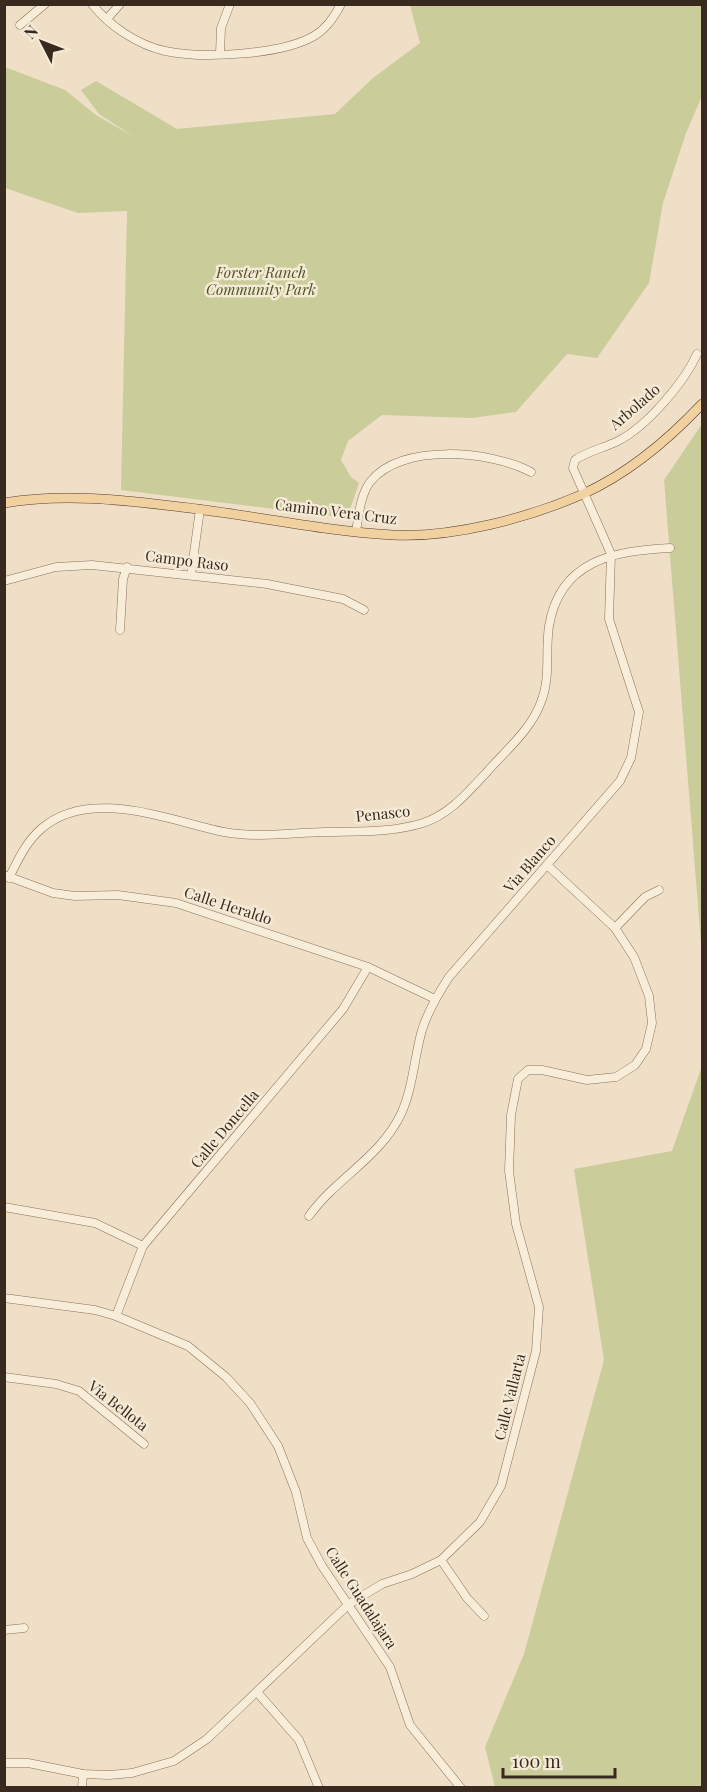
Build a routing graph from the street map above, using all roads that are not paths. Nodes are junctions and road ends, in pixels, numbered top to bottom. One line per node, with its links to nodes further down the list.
1 (45, 4): 7 (street)
2 (92, 4): 6 (street)
3 (120, 4): 6 (street)
4 (230, 4): 8 (street)
5 (341, 4): 8 (street)
6 (107, 19): 8 (street)
7 (20, 25)
8 (220, 54)
9 (697, 354): 12 (street, Arbolado)
10 (702, 404): 12 (main road, Camino Vera Cruz)
11 (531, 472): 15 (street)
12 (584, 494): 15 (main road, Camino Vera Cruz); 17 (street, Via Blanco)
13 (4, 503): 14 (main road, Camino Vera Cruz)
14 (200, 509): 15 (main road, Camino Vera Cruz); 19 (street)
15 (356, 531)
16 (670, 548): 17 (street, Penasco)
17 (611, 554): 23 (street, Via Blanco); 24 (street, Penasco)
18 (127, 567): 19 (street, Campo Raso); 20 (street, Campo Raso); 22 (street)
19 (191, 575): 21 (street, Campo Raso)
20 (4, 581)
21 (364, 610)
22 (120, 630)
23 (547, 865): 26 (street, Calle Vallarta); 28 (street, Via Blanco)
24 (7, 877): 27 (street, Calle Heraldo)
25 (659, 890): 26 (street)
26 (615, 928): 36 (street, Calle Vallarta)
27 (368, 967): 28 (street, Calle Heraldo); 31 (street, Calle Doncella)
28 (435, 999): 30 (street, Via Blanco)
29 (4, 1206): 31 (street)
30 (309, 1216)
31 (144, 1246): 33 (street, Calle Doncella)
32 (4, 1298): 33 (street, Calle Guadalajara)
33 (116, 1316): 37 (street, Calle Guadalajara)
34 (4, 1377): 35 (street, Via Bellota)
35 (144, 1444)
36 (441, 1560): 37 (street, Calle Vallarta); 38 (street)
37 (349, 1604): 41 (street, Calle Vallarta); 46 (street, Calle Guadalajara)
38 (484, 1616)
39 (24, 1629): 40 (street)
40 (4, 1630)
41 (257, 1692): 43 (street, Calle Vallarta); 45 (street)
42 (4, 1763): 43 (street, Calle Vallarta)
43 (83, 1774): 44 (street)
44 (82, 1788)
45 (319, 1788)
46 (461, 1788)

